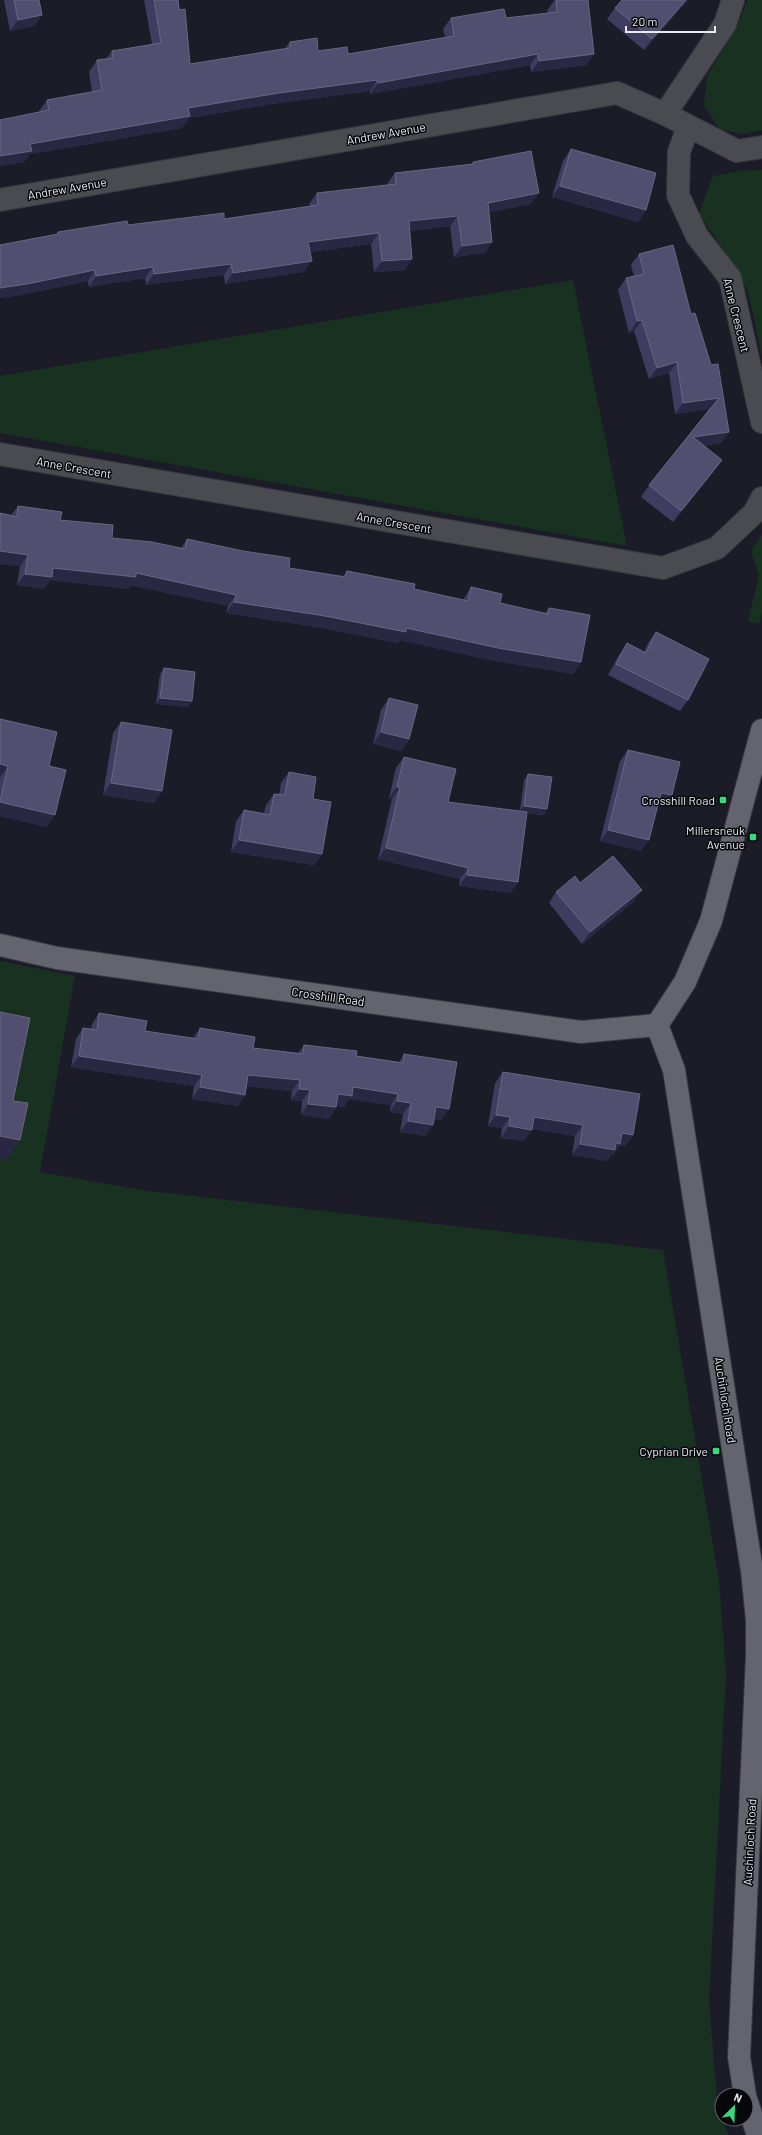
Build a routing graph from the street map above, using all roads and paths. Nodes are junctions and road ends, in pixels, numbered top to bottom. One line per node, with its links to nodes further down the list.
1 (734, 0): 2 (street)
2 (665, 114): 3 (street, Andrew Avenue); 5 (street, Andrew Avenue)
3 (688, 127): 4 (street, Andrew Avenue); 6 (street, Anne Crescent)
4 (762, 147)
5 (0, 200)
6 (762, 422)
7 (0, 454): 8 (street, Anne Crescent)
8 (762, 498)
9 (762, 730): 11 (main road)
10 (0, 945): 11 (main road, Crosshill Road)
11 (657, 1025): 12 (main road, Auchinloch Road)
12 (759, 1619): 13 (main road, Auchinloch Road)
13 (744, 2087)
14 (754, 2123): 15 (main road)
15 (758, 2135)

